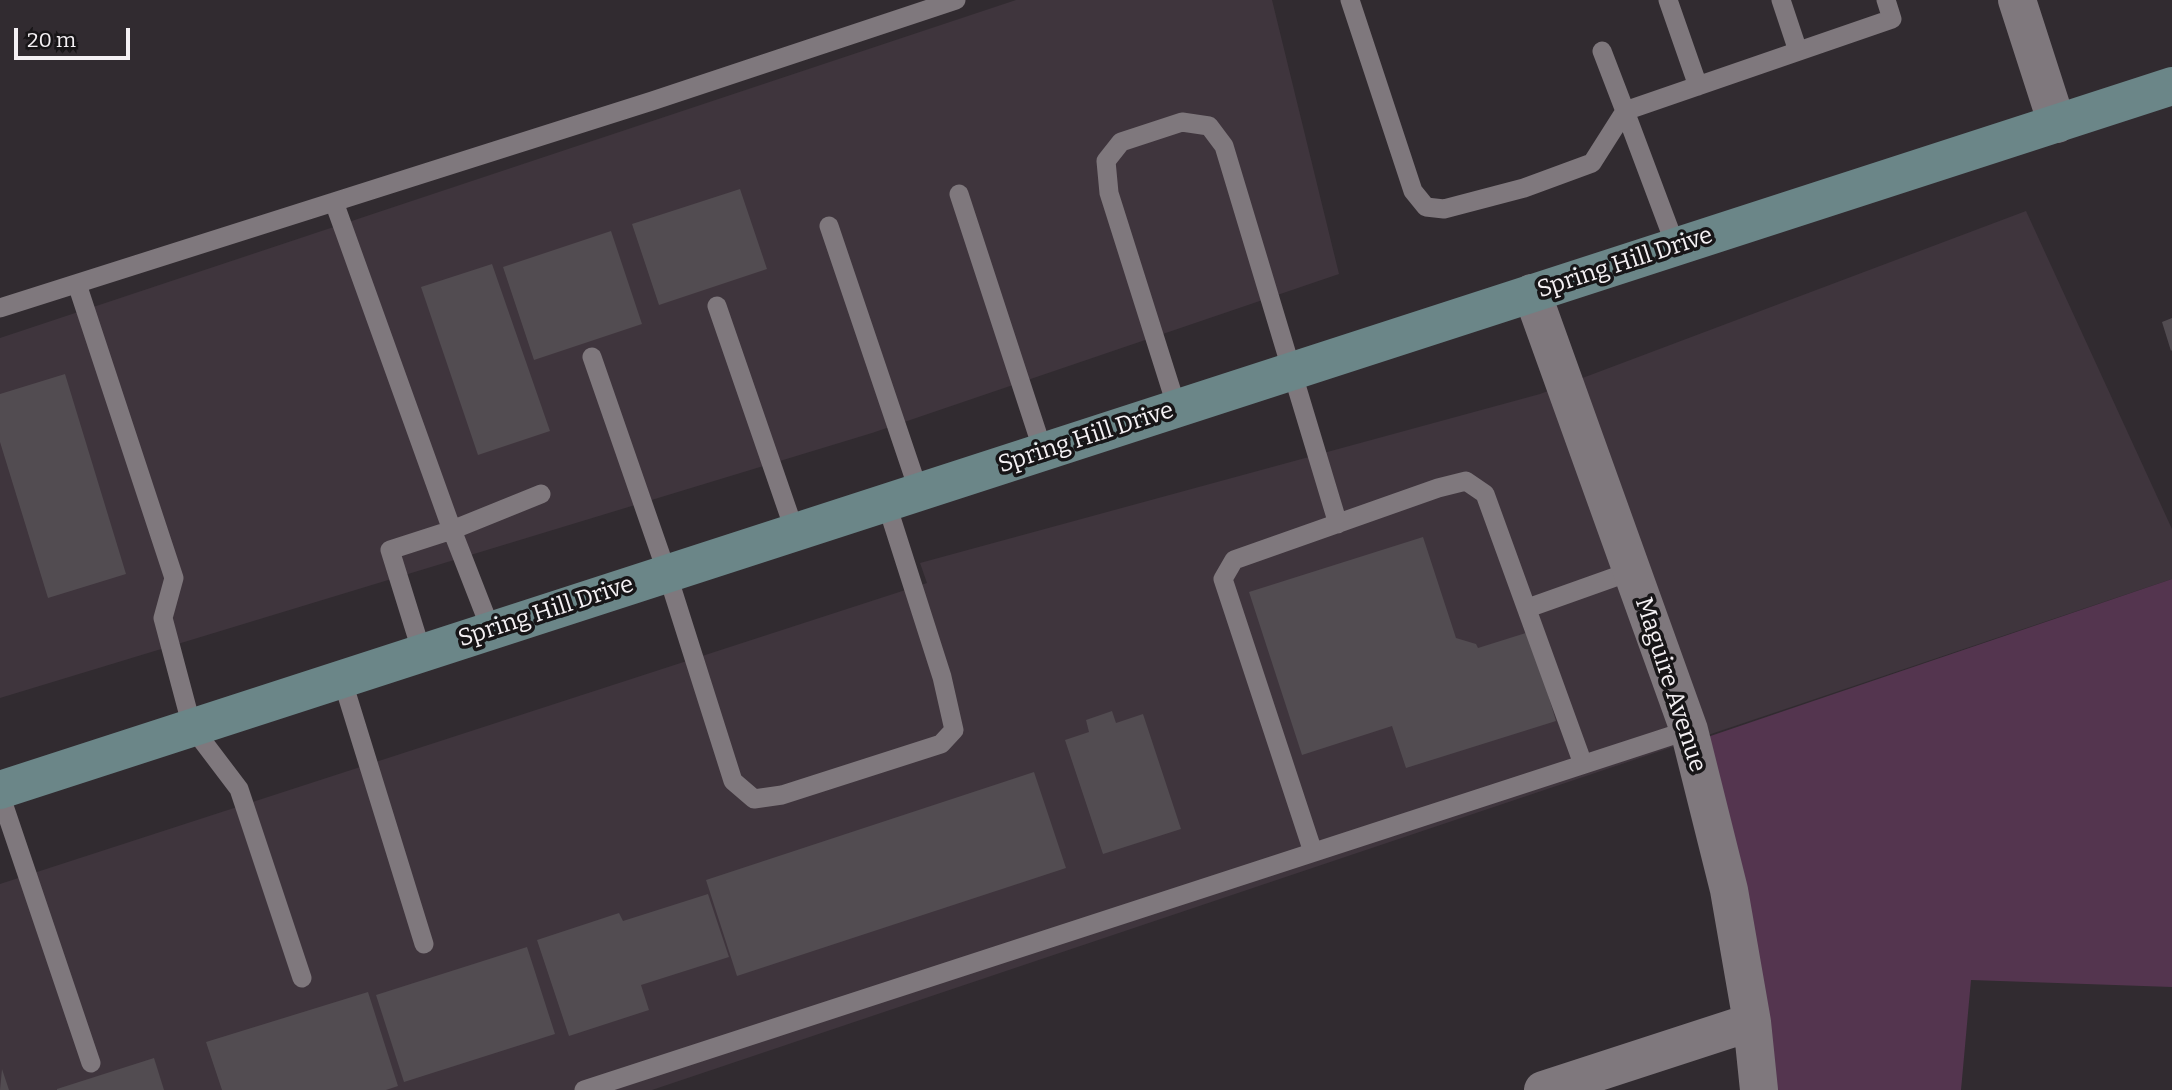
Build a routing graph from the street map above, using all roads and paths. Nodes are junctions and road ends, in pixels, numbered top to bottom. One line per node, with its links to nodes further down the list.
1 (956, 0): 14 (lane)
2 (1350, 0): 11 (lane)
3 (1668, 0): 9 (lane)
4 (1780, 0): 8 (lane)
5 (1886, 0): 8 (lane)
6 (2017, 0): 12 (street)
7 (1602, 51): 11 (lane)
8 (1798, 51): 9 (lane)
9 (1698, 86): 11 (lane)
10 (2172, 86): 12 (main road, Spring Hill Drive)
11 (1625, 111): 16 (lane)
12 (2057, 124): 16 (main road, Spring Hill Drive)
13 (960, 194): 24 (lane)
14 (334, 202): 17 (lane); 28 (lane)
15 (829, 226): 26 (lane)
16 (1676, 247): 18 (main road, Spring Hill Drive)
17 (77, 284): 20 (lane); 36 (lane)
18 (1532, 293): 22 (main road, Spring Hill Drive); 30 (street, Maguire Avenue)
19 (717, 306): 29 (lane)
20 (0, 308)
21 (592, 357): 31 (lane)
22 (1291, 371): 23 (main road, Spring Hill Drive); 23 (lane); 27 (lane)
23 (1177, 408): 24 (main road, Spring Hill Drive)
24 (1043, 452): 26 (main road, Spring Hill Drive)
25 (541, 495): 28 (lane)
26 (902, 497): 29 (main road, Spring Hill Drive); 31 (lane)
27 (1338, 523): 32 (lane); 40 (lane)
28 (452, 530): 33 (lane); 34 (lane)
29 (795, 532): 31 (main road, Spring Hill Drive)
30 (1632, 571): 32 (lane); 37 (street, Maguire Avenue)
31 (667, 573): 33 (main road, Spring Hill Drive)
32 (1528, 608): 38 (lane)
33 (491, 630): 34 (main road, Spring Hill Drive)
34 (422, 653): 35 (main road, Spring Hill Drive)
35 (342, 679): 36 (main road, Spring Hill Drive); 41 (lane)
36 (192, 727): 39 (main road, Spring Hill Drive); 42 (lane)
37 (1689, 730): 38 (lane); 43 (street, Maguire Avenue)
38 (1583, 764): 40 (lane)
39 (0, 792): 44 (lane)
40 (1312, 852): 45 (lane)
41 (424, 944)
42 (302, 978)
43 (1752, 1022): 46 (street); 47 (street, Maguire Avenue)
44 (91, 1063)
45 (584, 1090)
46 (1543, 1090)
47 (1759, 1090)

